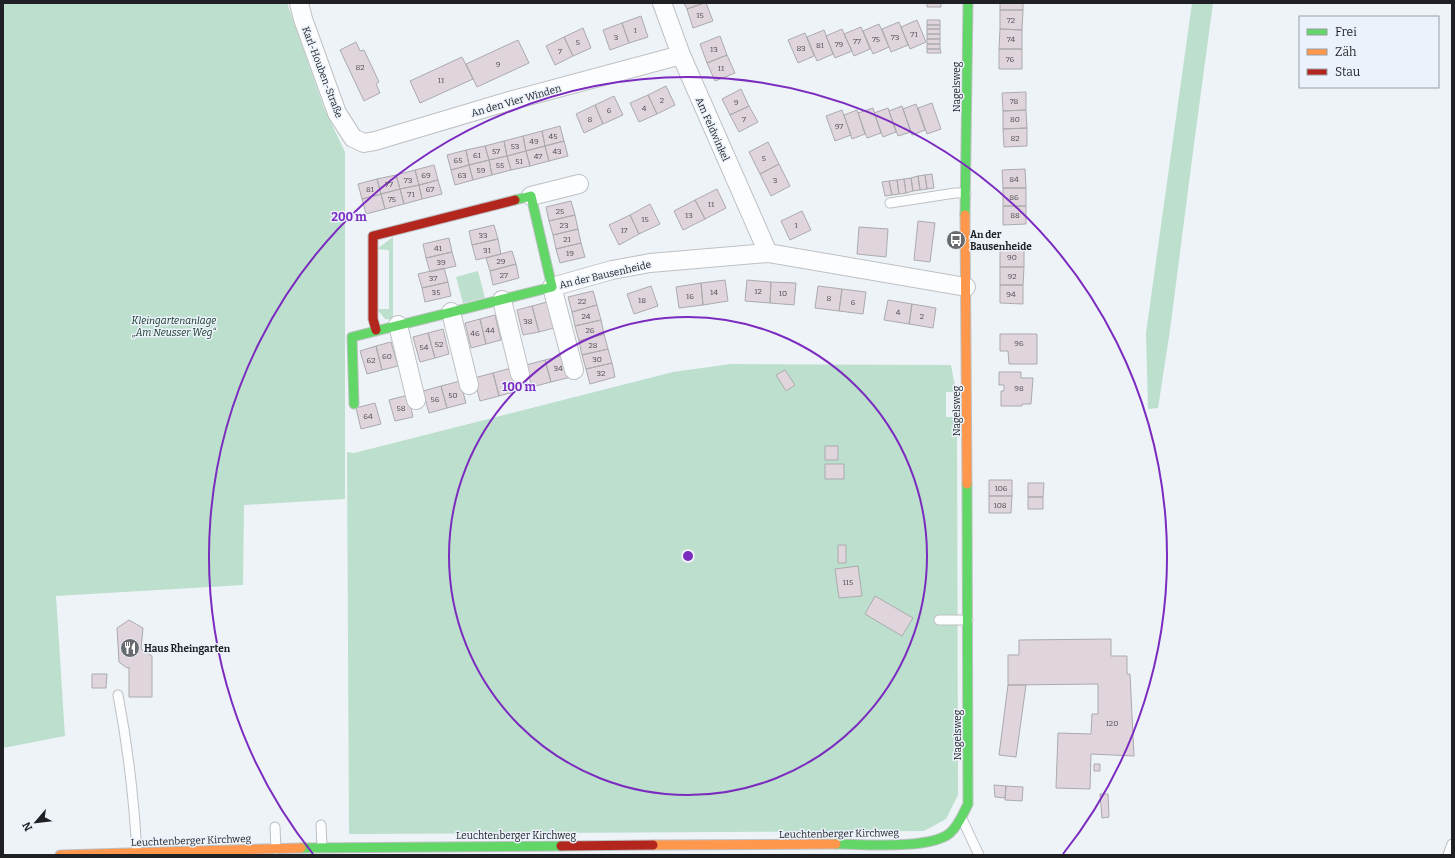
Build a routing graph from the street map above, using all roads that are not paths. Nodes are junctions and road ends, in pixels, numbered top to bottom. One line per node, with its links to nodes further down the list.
1 (298, 3): 5 (street, Karl-Houben-Straße)
2 (662, 3): 4 (street, Am Feldwinkel)
3 (968, 3): 7 (street, Nagelsweg)
4 (681, 55): 5 (street, An den Vier Winden); 10 (street, Am Feldwinkel)
5 (353, 138)
6 (579, 184): 8 (street)
7 (966, 193): 9 (lane); 12 (street, Nagelsweg)
8 (531, 196): 11 (street, An der Bausenheide); 16 (street)
9 (890, 203)
10 (768, 253): 11 (street, An der Bausenheide); 12 (street, An der Bausenheide)
11 (552, 287): 13 (street, An der Bausenheide); 17 (street, An der Bausenheide)
12 (966, 287): 23 (street, Nagelsweg)
13 (502, 300): 14 (street, An der Bausenheide); 18 (street)
14 (451, 312): 15 (street, An der Bausenheide); 19 (street)
15 (398, 325): 16 (street, An der Bausenheide); 20 (street)
16 (376, 330): 21 (street, An der Bausenheide)
17 (574, 370)
18 (520, 374)
19 (469, 385)
20 (416, 400)
21 (354, 404)
22 (939, 620): 23 (lane)
23 (968, 620): 25 (street, Nagelsweg)
24 (118, 695): 32 (lane)
25 (962, 818): 31 (street, Leuchtenberger Kirchweg); 35 (lane)
26 (321, 825): 29 (lane)
27 (275, 827): 30 (lane)
28 (1452, 844): 36 (lane)
29 (322, 847): 30 (street, Leuchtenberger Kirchweg); 31 (street, Leuchtenberger Kirchweg)
30 (276, 849): 32 (street, Leuchtenberger Kirchweg)
31 (569, 850)
32 (137, 853): 33 (street, Leuchtenberger Kirchweg)
33 (76, 854): 34 (street, Leuchtenberger Kirchweg)
34 (60, 855)
35 (979, 855)
36 (1448, 855)

